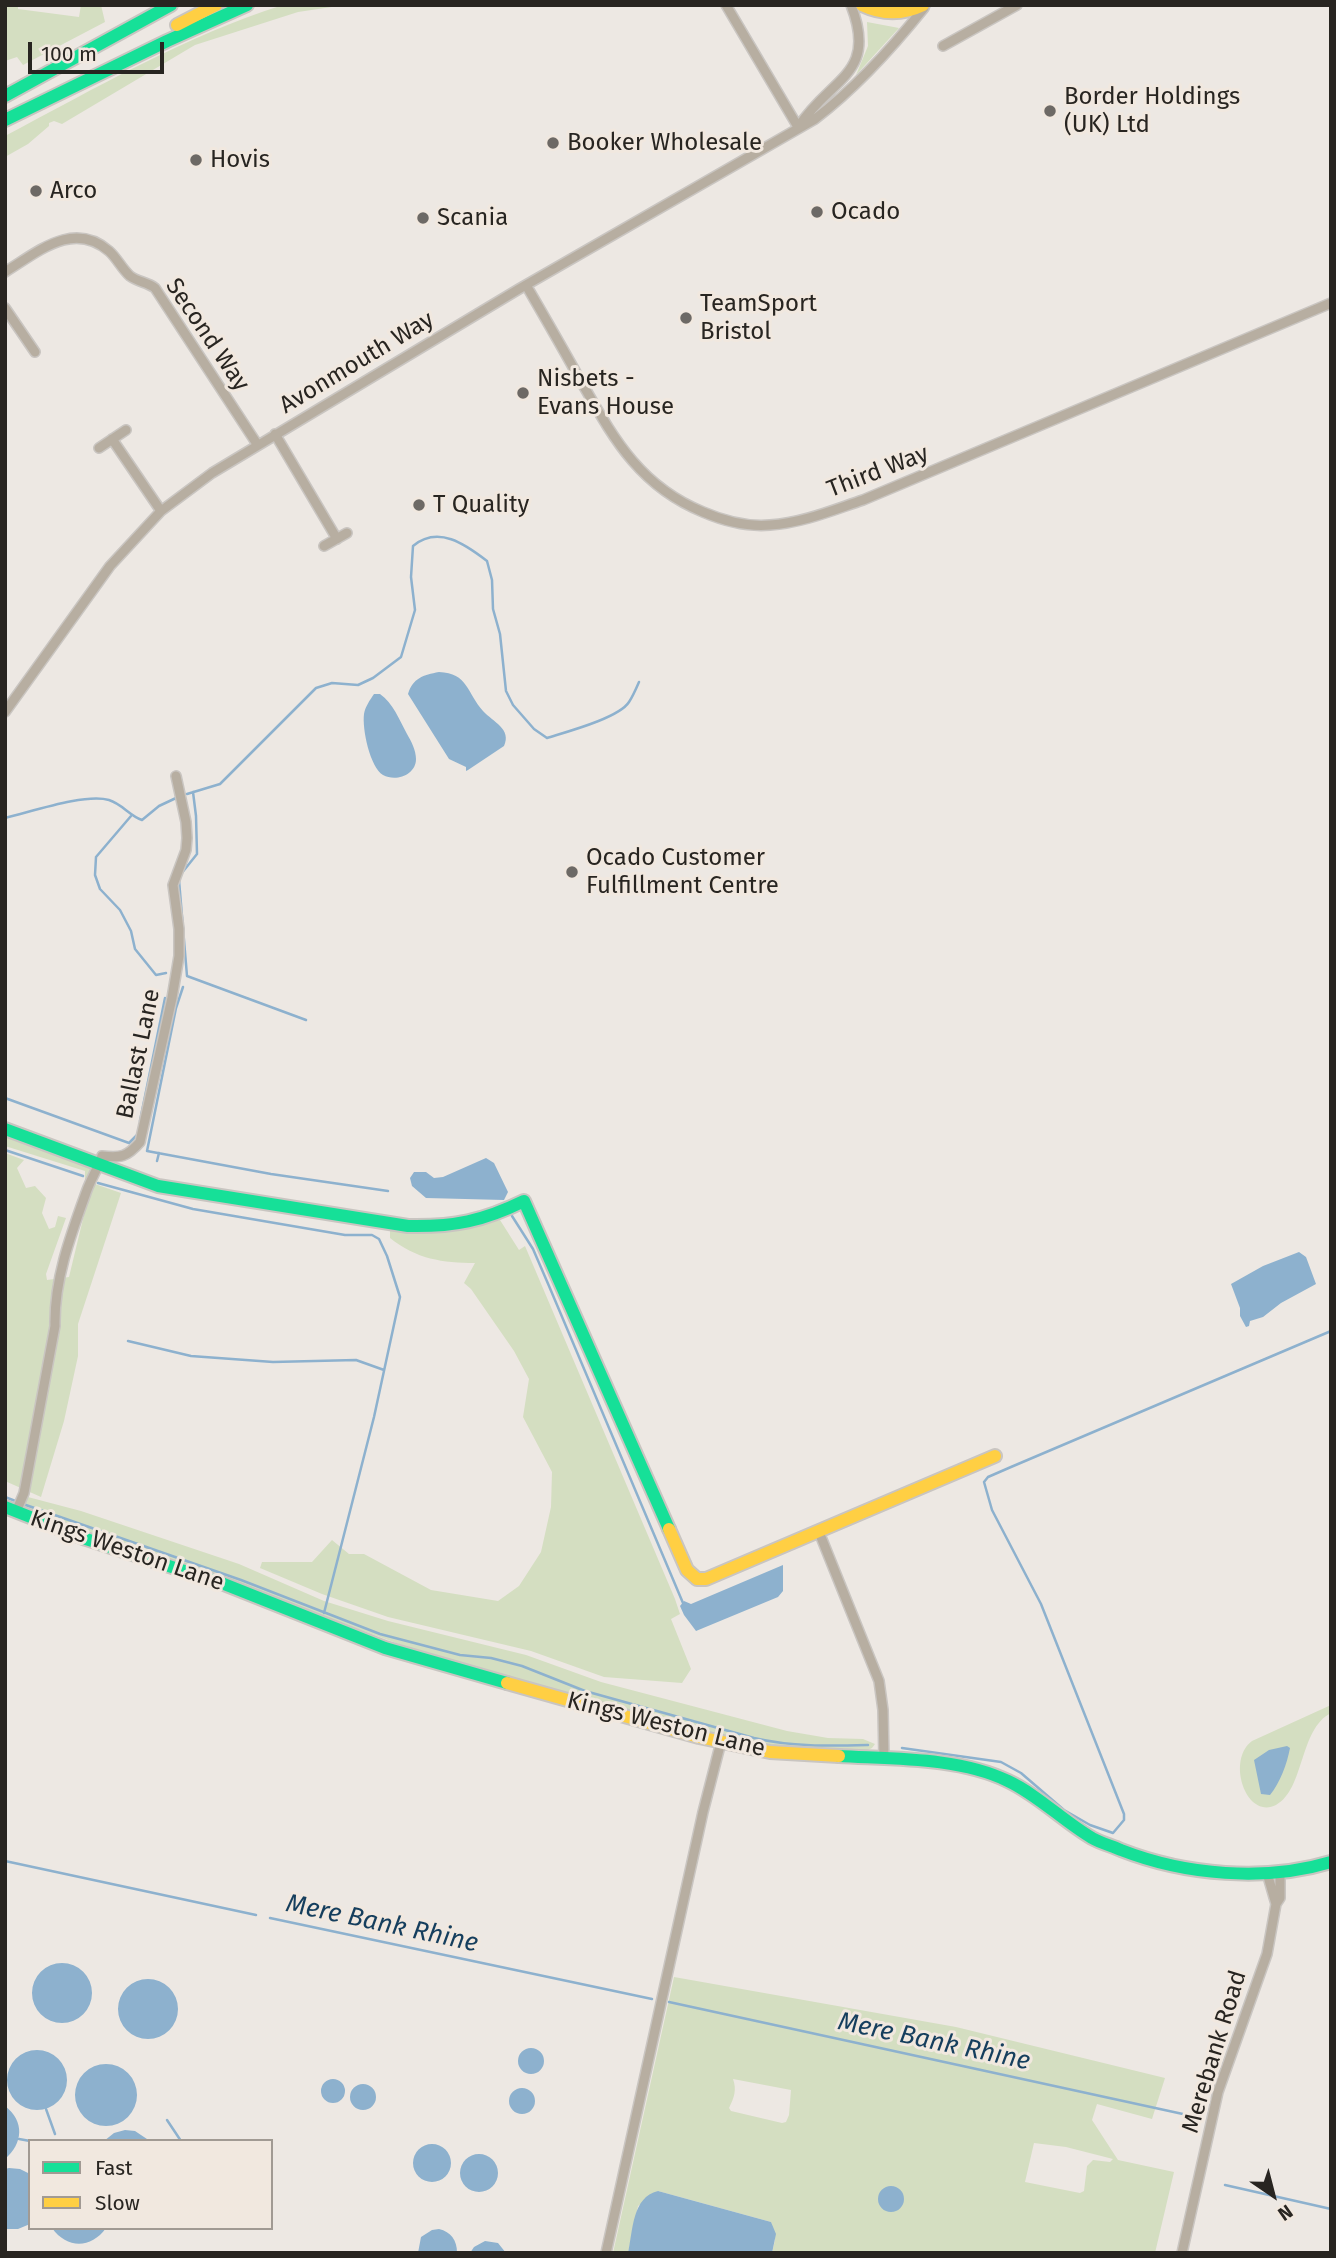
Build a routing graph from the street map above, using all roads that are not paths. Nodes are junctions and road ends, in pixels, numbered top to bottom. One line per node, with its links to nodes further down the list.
1 (171, 5): 10 (main road)
2 (216, 5): 13 (main road)
3 (247, 5): 13 (main road)
4 (726, 5): 15 (street)
5 (851, 5): 15 (street, Avonmouth Way)
6 (862, 5): 7 (main road)
7 (925, 5): 15 (street, Avonmouth Way)
8 (1017, 5): 9 (street)
9 (943, 46)
10 (80, 53): 11 (main road); 12 (main road)
11 (5, 86)
12 (5, 96)
13 (47, 98): 14 (main road)
14 (5, 120)
15 (799, 127): 17 (street, Avonmouth Way)
16 (5, 272): 24 (street, Second Way)
17 (526, 285): 18 (street, Third Way); 22 (street, Avonmouth Way)
18 (1331, 303)
19 (5, 308): 20 (street)
20 (35, 352)
21 (126, 430): 23 (street)
22 (275, 434): 24 (street, Avonmouth Way); 28 (street)
23 (112, 439): 25 (street); 26 (street)
24 (257, 444): 26 (street, Avonmouth Way)
25 (99, 448)
26 (161, 511): 30 (street, Avonmouth Way)
27 (347, 533): 28 (street)
28 (337, 539): 29 (street)
29 (324, 546)
30 (5, 712)
31 (176, 776): 33 (street, Ballast Lane)
32 (5, 1129): 33 (main road)
33 (99, 1164): 35 (street); 36 (main road)
34 (995, 1456): 36 (main road)
35 (11, 1509): 37 (main road, Kings Weston Lane)
36 (819, 1532): 38 (street)
37 (721, 1742): 38 (main road, Kings Weston Lane); 41 (street)
38 (884, 1758): 40 (main road, Kings Weston Lane)
39 (1331, 1862): 40 (main road, Kings Weston Lane)
40 (1273, 1872): 42 (street, Merebank Road)
41 (606, 2253)
42 (1182, 2253)

